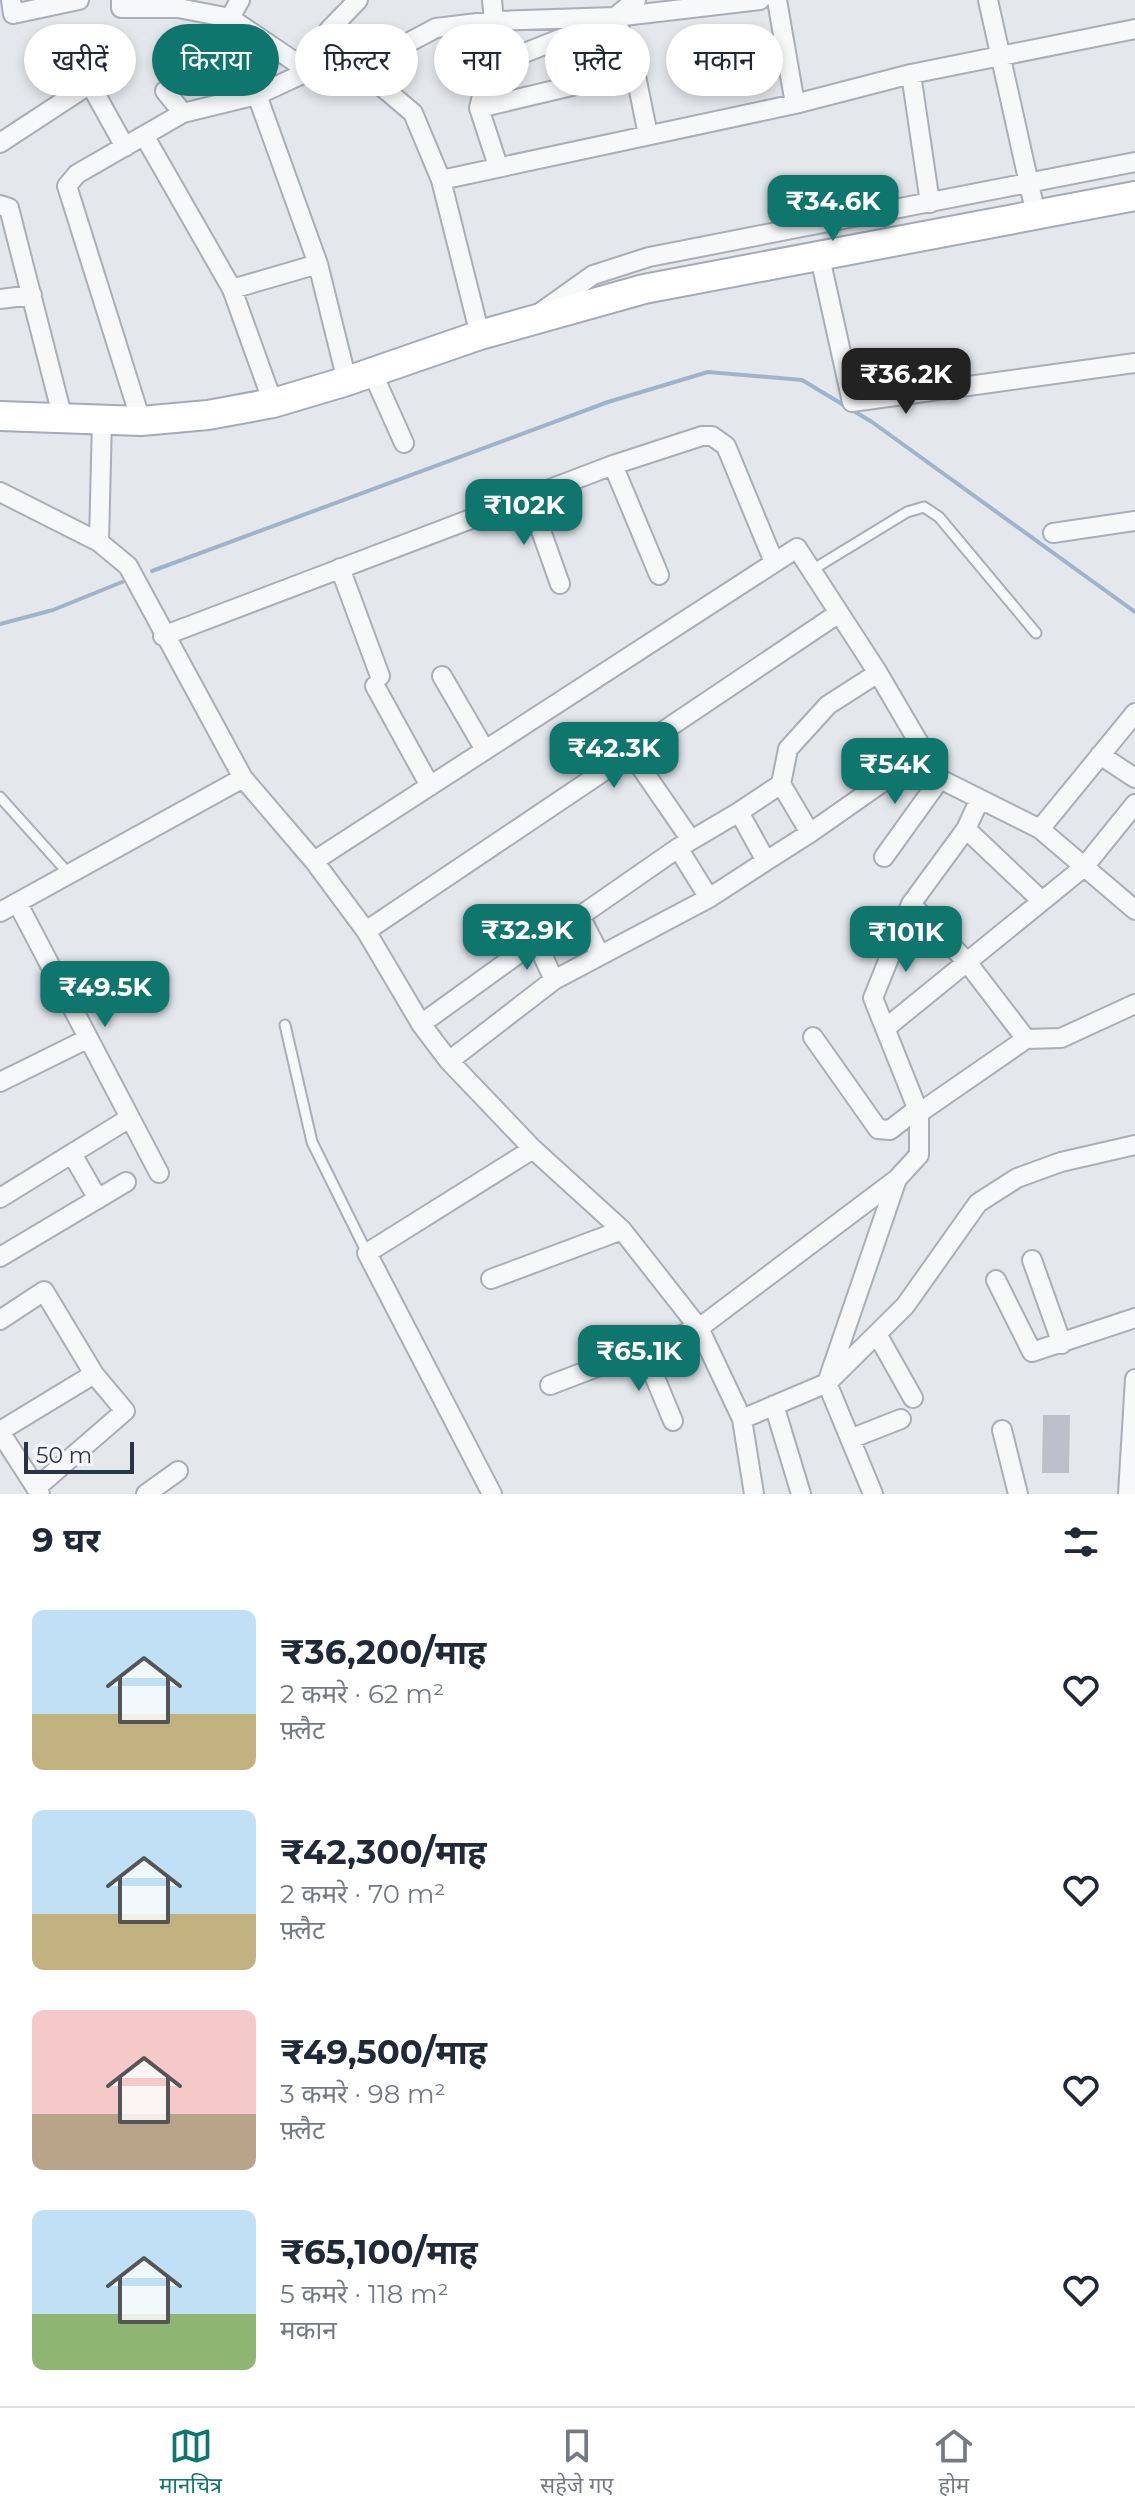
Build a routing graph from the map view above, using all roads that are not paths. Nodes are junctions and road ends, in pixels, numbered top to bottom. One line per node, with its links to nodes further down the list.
1 (79, 0): 12 (street)
2 (121, 0): 10 (street)
3 (240, 0): 14 (street)
4 (358, 0): 16 (street)
5 (492, 0): 15 (street)
6 (636, 0): 13 (street)
7 (760, 0): 11 (street)
8 (777, 0): 29 (street)
9 (988, 0): 20 (street)
10 (179, 4): 14 (street)
11 (709, 4): 13 (street)
12 (8, 13)
13 (615, 17): 15 (street); 17 (street); 30 (street)
14 (230, 18): 21 (street)
15 (494, 21): 19 (street)
16 (335, 24)
17 (618, 24)
18 (1135, 29): 20 (street)
19 (418, 37)
20 (1000, 57): 22 (street); 39 (street)
21 (295, 62)
22 (911, 74): 29 (street); 41 (street)
23 (545, 92): 30 (street)
24 (169, 96): 31 (street)
25 (253, 96): 31 (street)
26 (257, 96): 45 (street)
27 (393, 96): 38 (street)
28 (640, 96): 32 (street)
29 (795, 104): 32 (street)
30 (479, 108): 37 (street)
31 (183, 113): 33 (street)
32 (648, 135): 37 (street)
33 (145, 137): 35 (street); 46 (street)
34 (0, 143): 35 (street)
35 (125, 147): 57 (street)
36 (1135, 162): 39 (street)
37 (498, 166): 38 (street)
38 (441, 180): 50 (street)
39 (1029, 181): 41 (street); 43 (street)
40 (1135, 196): 43 (main road)
41 (930, 203): 49 (street)
42 (0, 205): 47 (street)
43 (1036, 215): 44 (main road)
44 (819, 253): 49 (main road); 51 (street)
45 (318, 264): 46 (street); 52 (street)
46 (232, 289): 53 (street)
47 (32, 295): 48 (street); 55 (street)
48 (0, 299)
49 (529, 321): 50 (main road)
50 (480, 335): 52 (main road)
51 (1135, 363)
52 (360, 378): 53 (main road); 58 (street)
53 (273, 403): 57 (main road)
54 (0, 416): 55 (main road)
55 (63, 419): 56 (main road)
56 (102, 420): 57 (main road); 64 (street)
57 (141, 421)
58 (404, 443)
59 (613, 465): 61 (street); 65 (street); 68 (street)
60 (0, 492): 64 (street)
61 (529, 497): 66 (street); 69 (street)
62 (1135, 521): 63 (street)
63 (1053, 533)
64 (99, 542): 72 (street)
65 (774, 562): 67 (street); 76 (street)
66 (340, 568): 72 (street); 84 (street)
67 (812, 570): 70 (street); 71 (lane)
68 (659, 575)
69 (560, 584)
70 (839, 613): 73 (street); 77 (street)
71 (1036, 633)
72 (163, 636): 79 (street)
73 (878, 673): 81 (street); 82 (street)
74 (442, 676): 76 (street)
75 (1135, 713): 78 (street)
76 (485, 750): 84 (street)
77 (631, 753): 92 (street); 105 (street)
78 (1100, 755): 80 (street); 90 (street)
79 (243, 778): 94 (street); 97 (street)
80 (1135, 778)
81 (940, 779): 86 (street); 93 (street)
82 (781, 784): 88 (street); 91 (street)
83 (880, 784): 91 (street)
84 (430, 786): 94 (street)
85 (0, 797): 97 (lane)
86 (980, 799): 89 (street); 90 (street)
87 (1135, 804): 96 (street)
88 (739, 812): 92 (street); 95 (street)
89 (966, 829): 99 (street); 101 (street)
90 (1040, 829): 96 (street)
91 (810, 833): 95 (street)
92 (684, 844): 98 (street); 104 (street)
93 (884, 857)
94 (314, 861): 105 (street)
95 (766, 861): 98 (street)
96 (1084, 867): 99 (street); 102 (street)
97 (70, 875): 100 (street)
98 (709, 898): 107 (street)
99 (1042, 901): 108 (street)
100 (18, 904): 103 (street); 115 (street)
101 (911, 904): 108 (street); 113 (street)
102 (1135, 910)
103 (0, 912)
104 (580, 916): 106 (street); 107 (street)
105 (366, 931): 111 (street)
106 (536, 941): 109 (street); 111 (street)
107 (600, 955): 109 (street)
108 (967, 962): 113 (street); 116 (street)
109 (554, 980): 117 (street)
110 (1135, 1004): 116 (street)
111 (421, 1024): 117 (street)
112 (285, 1025): 130 (lane)
113 (887, 1027): 119 (street)
114 (813, 1037): 119 (street)
115 (87, 1039): 118 (street); 120 (street)
116 (1026, 1039): 119 (street)
117 (449, 1061): 122 (street)
118 (0, 1082)
119 (918, 1111): 125 (street)
120 (128, 1119): 123 (street); 124 (street)
121 (1135, 1145): 138 (street)
122 (533, 1149): 129 (street); 130 (street)
123 (72, 1154): 127 (street); 128 (street)
124 (159, 1173)
125 (897, 1179): 137 (street); 143 (street)
126 (126, 1182): 128 (street)
127 (0, 1198)
128 (98, 1199): 131 (street)
129 (622, 1230): 133 (street); 137 (street)
130 (367, 1253): 156 (street)
131 (0, 1257)
132 (1032, 1260): 139 (street)
133 (491, 1279)
134 (996, 1280): 139 (street)
135 (1135, 1318): 139 (street)
136 (0, 1320): 141 (street)
137 (699, 1328): 140 (street); 147 (street)
138 (877, 1334): 143 (street); 145 (street)
139 (1062, 1344)
140 (643, 1349): 144 (street); 149 (street)
141 (94, 1374): 151 (street); 154 (street)
142 (1135, 1379): 161 (street)
143 (827, 1383): 146 (street); 152 (street)
144 (550, 1385)
145 (913, 1398)
146 (774, 1405): 147 (street); 158 (street)
147 (742, 1419): 157 (street)
148 (901, 1419): 152 (street)
149 (673, 1421)
150 (1002, 1430): 160 (street)
151 (0, 1432): 154 (street)
152 (850, 1439): 159 (street)
153 (178, 1471): 155 (street)
154 (38, 1491)
155 (146, 1494)
156 (492, 1494)
157 (754, 1494)
158 (801, 1494)
159 (873, 1494)
160 (1018, 1494)
161 (1128, 1494)

